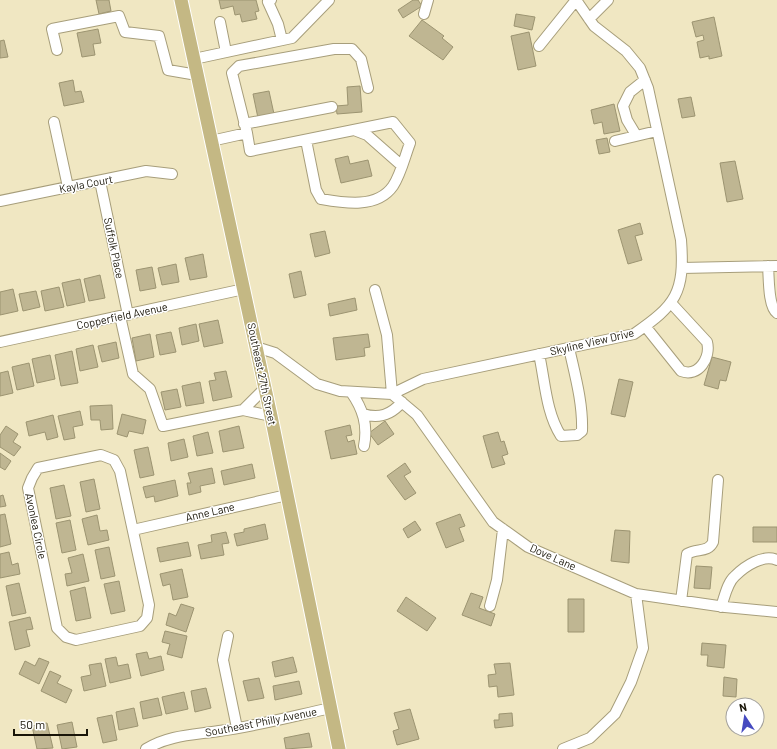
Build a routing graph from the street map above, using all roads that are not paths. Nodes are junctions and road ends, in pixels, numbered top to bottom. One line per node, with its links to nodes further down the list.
1 (181, 0): 14 (main road, Southeast 27th Street)
2 (271, 0): 10 (street)
3 (329, 0): 10 (street)
4 (428, 0): 7 (street)
5 (576, 0): 8 (street, Skyline View Drive); 11 (street)
6 (608, 0): 8 (street)
7 (424, 14)
8 (589, 19): 16 (street, Skyline View Drive)
9 (220, 22): 13 (street)
10 (282, 40): 13 (street)
11 (539, 46)
12 (57, 50): 15 (street)
13 (226, 52): 14 (street)
14 (194, 59): 15 (main road, Southeast 27th Street)
15 (197, 75): 25 (main road, Southeast 27th Street)
16 (645, 80): 22 (street, Skyline View Drive); 23 (street)
17 (368, 88): 20 (street)
18 (332, 107): 20 (street)
19 (54, 122): 30 (street)
20 (246, 128): 24 (street); 25 (street)
21 (354, 130): 24 (street); 27 (street); 27 (street)
22 (657, 131): 23 (street); 33 (street, Skyline View Drive)
23 (636, 135): 26 (street)
24 (306, 140): 27 (street)
25 (211, 141): 34 (main road, Southeast 27th Street)
26 (615, 141)
27 (401, 165)
28 (172, 174): 29 (street, Kayla Court)
29 (100, 182): 30 (street, Kayla Court); 38 (street, Suffolk Place)
30 (68, 187): 31 (street, Kayla Court)
31 (0, 201)
32 (773, 266): 33 (street); 37 (street)
33 (682, 268): 36 (street, Skyline View Drive)
34 (244, 289): 38 (street, Copperfield Avenue); 41 (main road, Southeast 27th Street)
35 (374, 290): 46 (street)
36 (671, 303): 39 (street, Skyline View Drive); 39 (street)
37 (777, 313)
38 (124, 315): 40 (street, Copperfield Avenue); 48 (street, Suffolk Place)
39 (645, 326): 42 (street, Skyline View Drive)
40 (0, 342)
41 (256, 347): 44 (main road, Southeast 27th Street); 45 (street, Skyline View Drive)
42 (569, 348): 43 (street, Skyline View Drive); 43 (street)
43 (539, 354): 46 (street, Skyline View Drive)
44 (265, 388): 48 (street); 50 (main road, Southeast 27th Street)
45 (351, 392): 46 (street, Skyline View Drive); 49 (street)
46 (392, 394): 47 (street, Dove Lane)
47 (402, 402): 49 (street); 54 (street, Dove Lane)
48 (243, 410): 50 (street)
49 (363, 414): 51 (street)
50 (271, 416): 53 (main road, Southeast 27th Street)
51 (364, 446)
52 (718, 480): 58 (street)
53 (288, 495): 55 (street, Anne Lane); 63 (main road, Southeast 27th Street)
54 (503, 529): 57 (street, Dove Lane); 59 (street)
55 (133, 530): 55 (street, Avonlea Circle)
56 (777, 560): 60 (street)
57 (636, 594): 58 (street, Dove Lane); 67 (street)
58 (681, 601): 60 (street, Dove Lane)
59 (490, 606)
60 (721, 607): 61 (street, Dove Lane)
61 (777, 612)
62 (228, 636): 64 (street)
63 (331, 708): 64 (street, Southeast Philly Avenue); 66 (main road, Southeast 27th Street)
64 (237, 728): 65 (street, Southeast Philly Avenue)
65 (146, 749)
66 (339, 749)
67 (563, 749)

